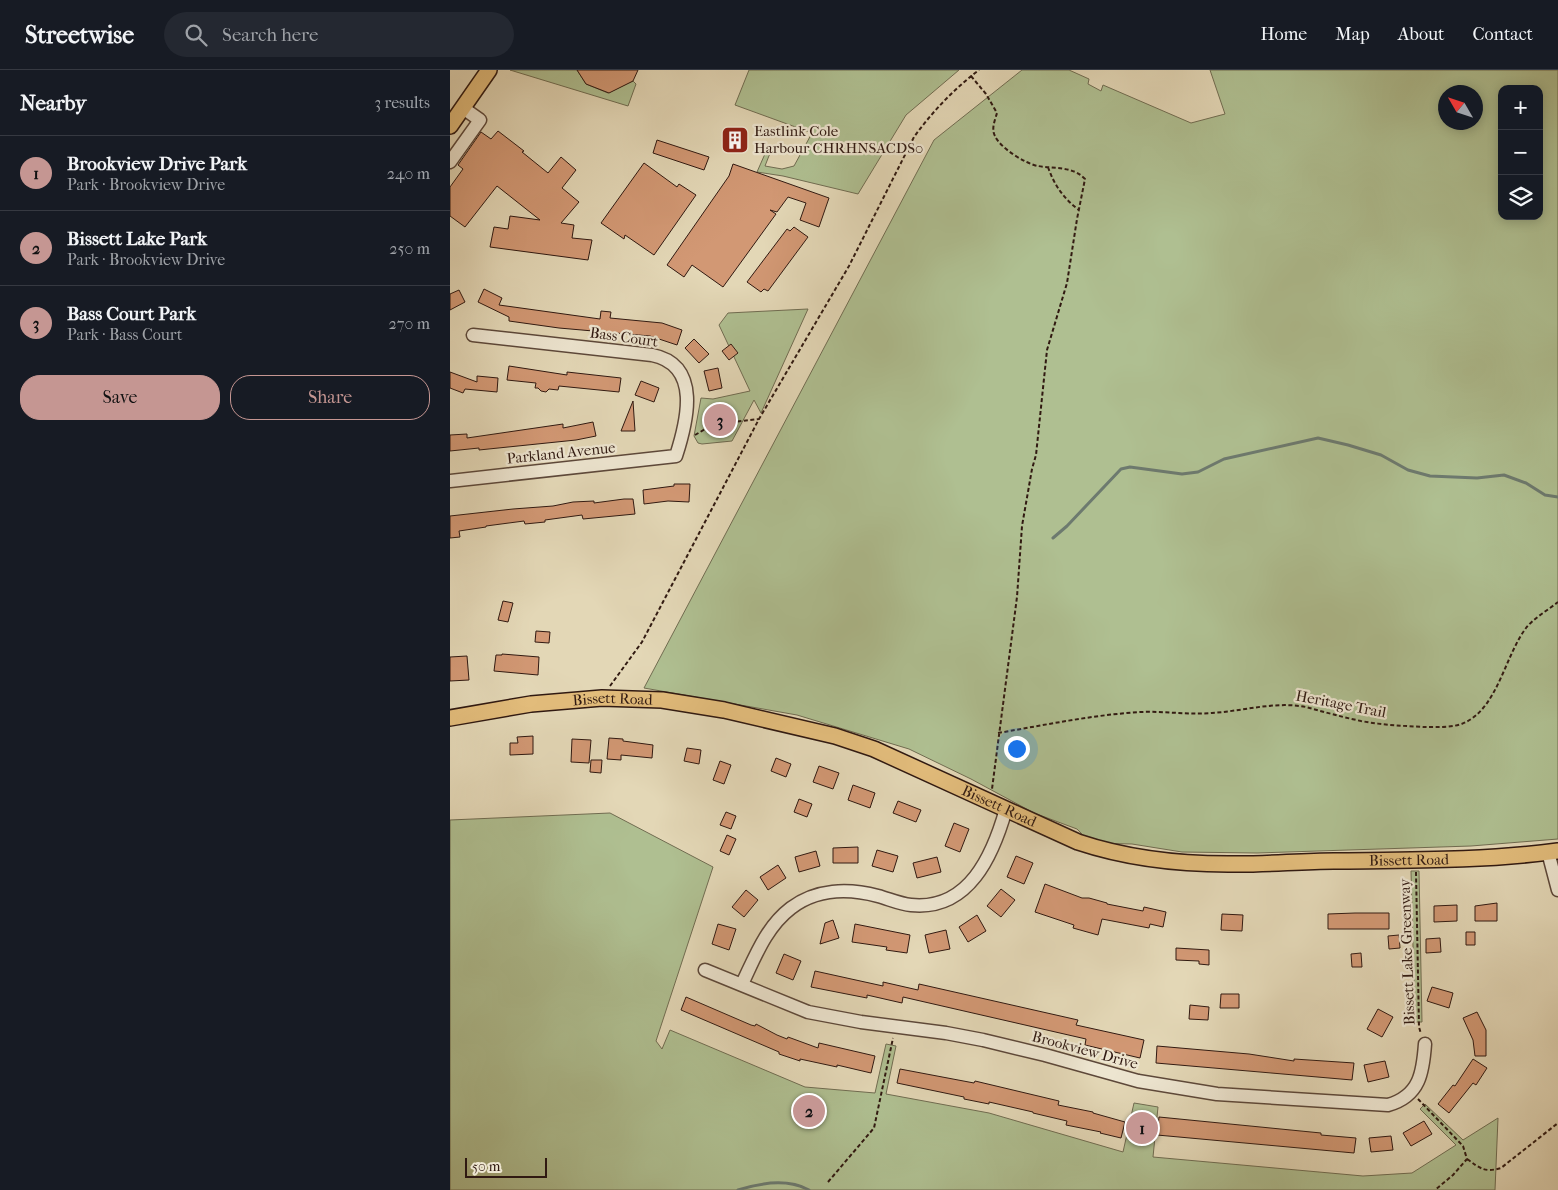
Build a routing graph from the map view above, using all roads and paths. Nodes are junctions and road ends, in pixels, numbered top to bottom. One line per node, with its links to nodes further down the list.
1 (489, 70): 4 (main road)
2 (979, 70): 3 (path)
3 (971, 76): 7 (path); 10 (path)
4 (463, 108): 5 (main road); 6 (street)
5 (450, 126)
6 (450, 162)
7 (1048, 167): 8 (path); 8 (path)
8 (1079, 210): 17 (path)
9 (473, 335): 11 (street, Bass Court)
10 (759, 419): 11 (path); 15 (path)
11 (680, 443): 12 (street, Bass Court)
12 (676, 456): 13 (street, Parkland Avenue)
13 (450, 481)
14 (1558, 602): 17 (path, Heritage Trail)
15 (602, 698): 16 (main road, Bissett Road); 18 (main road, Bissett Road)
16 (450, 718)
17 (998, 733): 18 (path)
18 (989, 801): 19 (main road, Bissett Road)
19 (1006, 809): 21 (main road, Bissett Road); 24 (street)
20 (1553, 852): 21 (main road, Bissett Road); 22 (street)
21 (1416, 860): 26 (path, Bissett Lake Greenway)
22 (1558, 890)
23 (706, 970): 24 (street, Brookview Drive)
24 (742, 984): 25 (street, Brookview Drive)
25 (896, 1026): 27 (street, Brookview Drive); 30 (path)
26 (1425, 1044): 27 (street)
27 (1411, 1092): 29 (path)
28 (1558, 1123): 29 (path)
29 (1467, 1159): 31 (path)
30 (828, 1182)
31 (1436, 1190)

